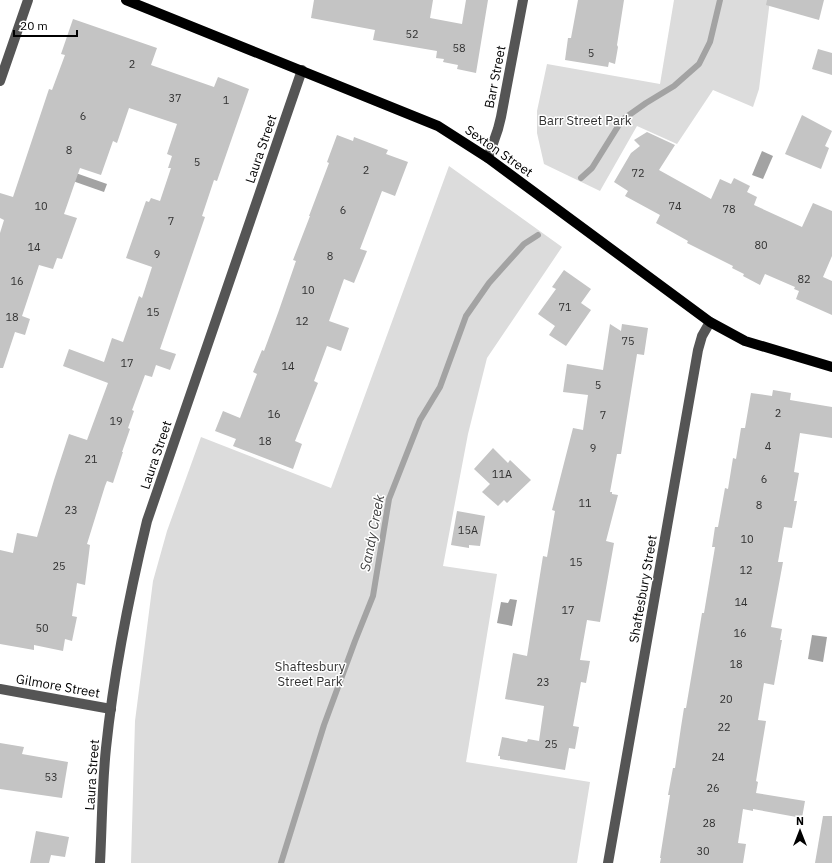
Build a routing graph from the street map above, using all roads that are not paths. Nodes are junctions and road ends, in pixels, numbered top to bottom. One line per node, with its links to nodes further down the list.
1 (28, 0): 5 (street)
2 (126, 0): 4 (main road, Sexton Street)
3 (523, 0): 6 (street, Barr Street)
4 (302, 70): 6 (main road, Sexton Street); 10 (street, Laura Street)
5 (0, 81)
6 (488, 158): 7 (main road, Sexton Street)
7 (710, 322): 8 (main road, Sexton Street); 12 (street, Shaftesbury Street)
8 (832, 367)
9 (0, 689): 10 (street, Gilmore Street)
10 (111, 708): 11 (street, Laura Street)
11 (100, 863)
12 (608, 863)

